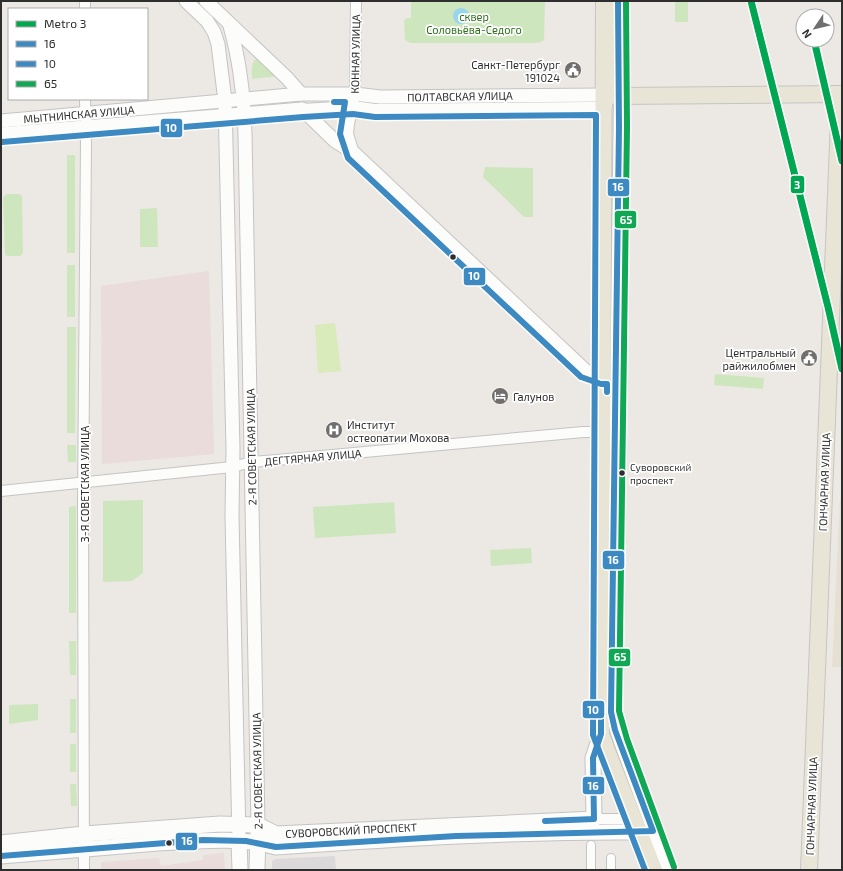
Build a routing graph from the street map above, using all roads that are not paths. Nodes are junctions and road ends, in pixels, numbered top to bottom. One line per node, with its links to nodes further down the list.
1 (186, 1): 13 (street, 2-Я СОВЕТСКАЯ УЛИЦА)
2 (206, 1): 6 (street)
3 (356, 1): 12 (street, КОННАЯ УЛИЦА)
4 (604, 1): 9 (main road)
5 (618, 1): 9 (main road)
6 (230, 26): 7 (street); 11 (street, 2-Я СОВЕТСКАЯ УЛИЦА)
7 (304, 94): 11 (street, МЫТНИНСКАЯ УЛИЦА); 12 (street, ПОЛТАВСКАЯ УЛИЦА); 14 (street)
8 (841, 96): 9 (main road, ПОЛТАВСКАЯ УЛИЦА); 46 (main road, ГОНЧАРНАЯ УЛИЦА)
9 (609, 99): 12 (street, ПОЛТАВСКАЯ УЛИЦА); 21 (main road)
10 (85, 100): 17 (street, 3-Я СОВЕТСКАЯ УЛИЦА)
11 (243, 100): 13 (street, МЫТНИНСКАЯ УЛИЦА); 15 (street, 2-Я СОВЕТСКАЯ УЛИЦА)
12 (354, 100): 14 (street, ПОЛТАВСКАЯ УЛИЦА); 20 (street, КОННАЯ УЛИЦА)
13 (225, 101): 16 (street, 2-Я СОВЕТСКАЯ УЛИЦА); 17 (street, МЫТНИНСКАЯ УЛИЦА)
14 (302, 109): 15 (street, МЫТНИНСКАЯ УЛИЦА); 20 (street)
15 (244, 114): 16 (street, МЫТНИНСКАЯ УЛИЦА); 23 (street, 2-Я СОВЕТСКАЯ УЛИЦА)
16 (225, 115): 17 (street, МЫТНИНСКАЯ УЛИЦА); 24 (street, 2-Я СОВЕТСКАЯ УЛИЦА)
17 (86, 120): 18 (street, МЫТНИНСКАЯ УЛИЦА); 19 (street, МЫТНИНСКАЯ УЛИЦА); 25 (street, 3-Я СОВЕТСКАЯ УЛИЦА)
18 (1, 121)
19 (1, 134)
20 (354, 153): 21 (street)
21 (609, 376): 22 (main road); 31 (street)
22 (603, 432): 23 (street, ДЕГТЯРНАЯ УЛИЦА); 27 (main road)
23 (252, 462): 24 (street, ДЕГТЯРНАЯ УЛИЦА); 30 (street, 2-Я СОВЕТСКАЯ УЛИЦА)
24 (232, 466): 25 (street, ДЕГТЯРНАЯ УЛИЦА); 29 (street, 2-Я СОВЕТСКАЯ УЛИЦА)
25 (84, 482): 26 (street, ДЕГТЯРНАЯ УЛИЦА); 33 (street, 3-Я СОВЕТСКАЯ УЛИЦА)
26 (1, 491)
27 (601, 734): 28 (main road); 31 (main road)
28 (594, 819): 30 (main road, СУВОРОВСКИЙ ПРОСПЕКТ); 31 (street, СУВОРОВСКИЙ ПРОСПЕКТ)
29 (238, 824): 30 (main road, СУВОРОВСКИЙ ПРОСПЕКТ); 32 (street, 2-Я СОВЕТСКАЯ УЛИЦА); 33 (main road, СУВОРОВСКИЙ ПРОСПЕКТ)
30 (258, 825): 34 (main road, 2-Я СОВЕТСКАЯ УЛИЦА)
31 (642, 827): 34 (main road, СУВОРОВСКИЙ ПРОСПЕКТ); 44 (main road); 45 (street)
32 (239, 840): 33 (main road, СУВОРОВСКИЙ ПРОСПЕКТ); 34 (main road, СУВОРОВСКИЙ ПРОСПЕКТ); 40 (main road, 2-Я СОВЕТСКАЯ УЛИЦА)
33 (84, 842): 35 (main road, СУВОРОВСКИЙ ПРОСПЕКТ); 37 (main road, СУВОРОВСКИЙ ПРОСПЕКТ); 39 (street, 3-Я СОВЕТСКАЯ УЛИЦА)
34 (258, 842): 41 (main road, 2-Я СОВЕТСКАЯ УЛИЦА)
35 (1, 843)
36 (591, 844): 42 (street)
37 (1, 856)
38 (611, 858): 43 (street)
39 (84, 870)
40 (240, 870)
41 (257, 870)
42 (591, 870)
43 (611, 870)
44 (654, 870)
45 (667, 870)
46 (809, 870)

